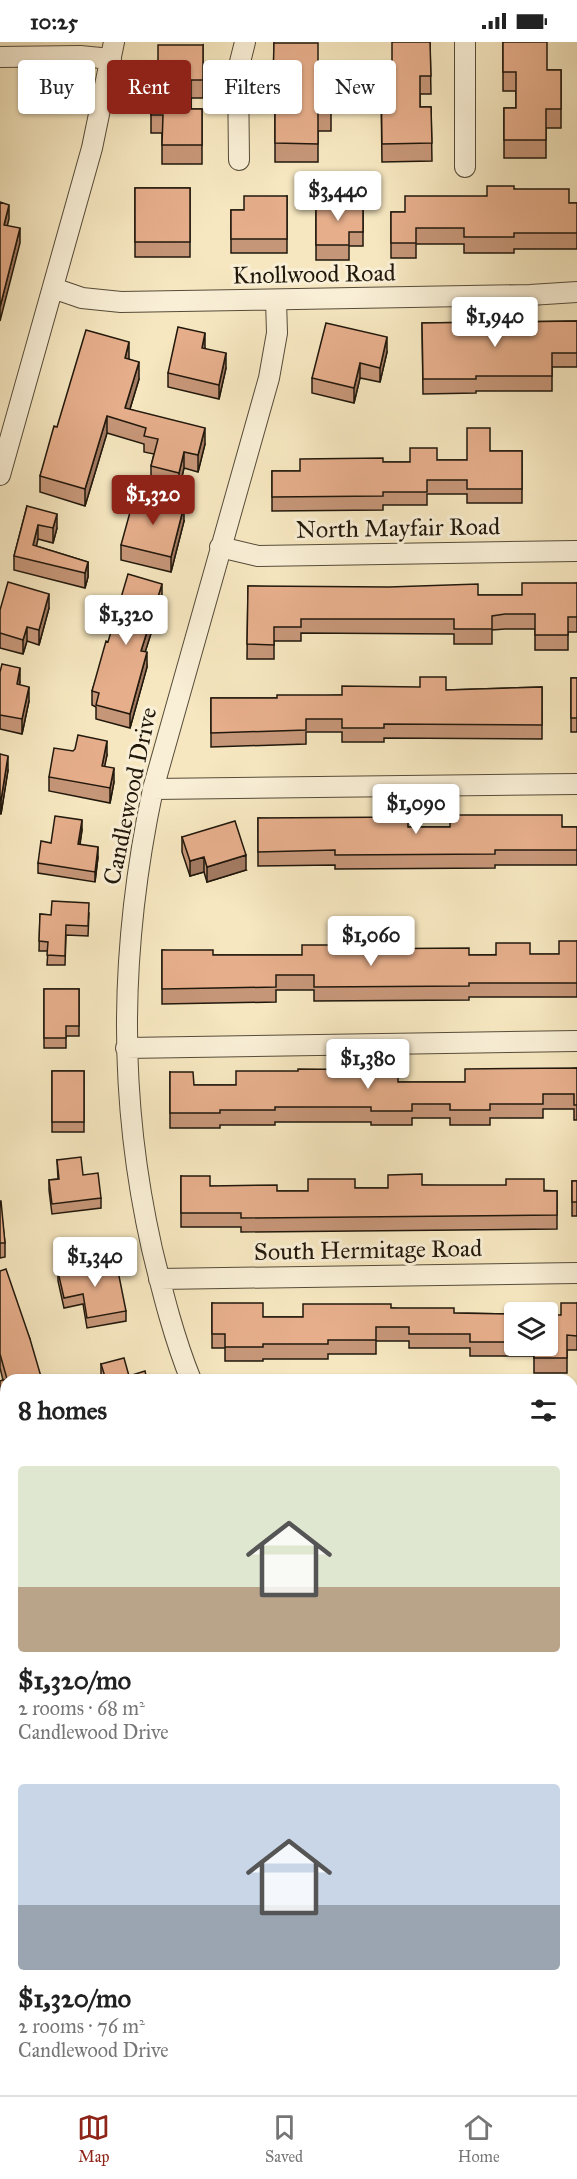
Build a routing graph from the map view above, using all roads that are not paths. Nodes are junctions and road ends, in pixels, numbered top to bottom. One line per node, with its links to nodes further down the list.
1 (245, 42): 5 (street)
2 (465, 42): 6 (street)
3 (113, 51): 4 (street); 7 (street)
4 (0, 57)
5 (239, 159)
6 (465, 167)
7 (53, 288): 9 (street, Knollwood Road); 10 (street)
8 (577, 292): 9 (street, Knollwood Road)
9 (276, 300): 11 (street, Candlewood Drive)
10 (0, 475)
11 (220, 547): 12 (street, North Mayfair Road); 14 (street, Candlewood Drive)
12 (577, 551)
13 (577, 784): 14 (street)
14 (153, 789): 16 (street, Candlewood Drive)
15 (577, 1041): 16 (street)
16 (126, 1048): 18 (street, Candlewood Drive)
17 (577, 1273): 18 (street, South Hermitage Road)
18 (159, 1279): 19 (street, Candlewood Drive)
19 (189, 1374)

